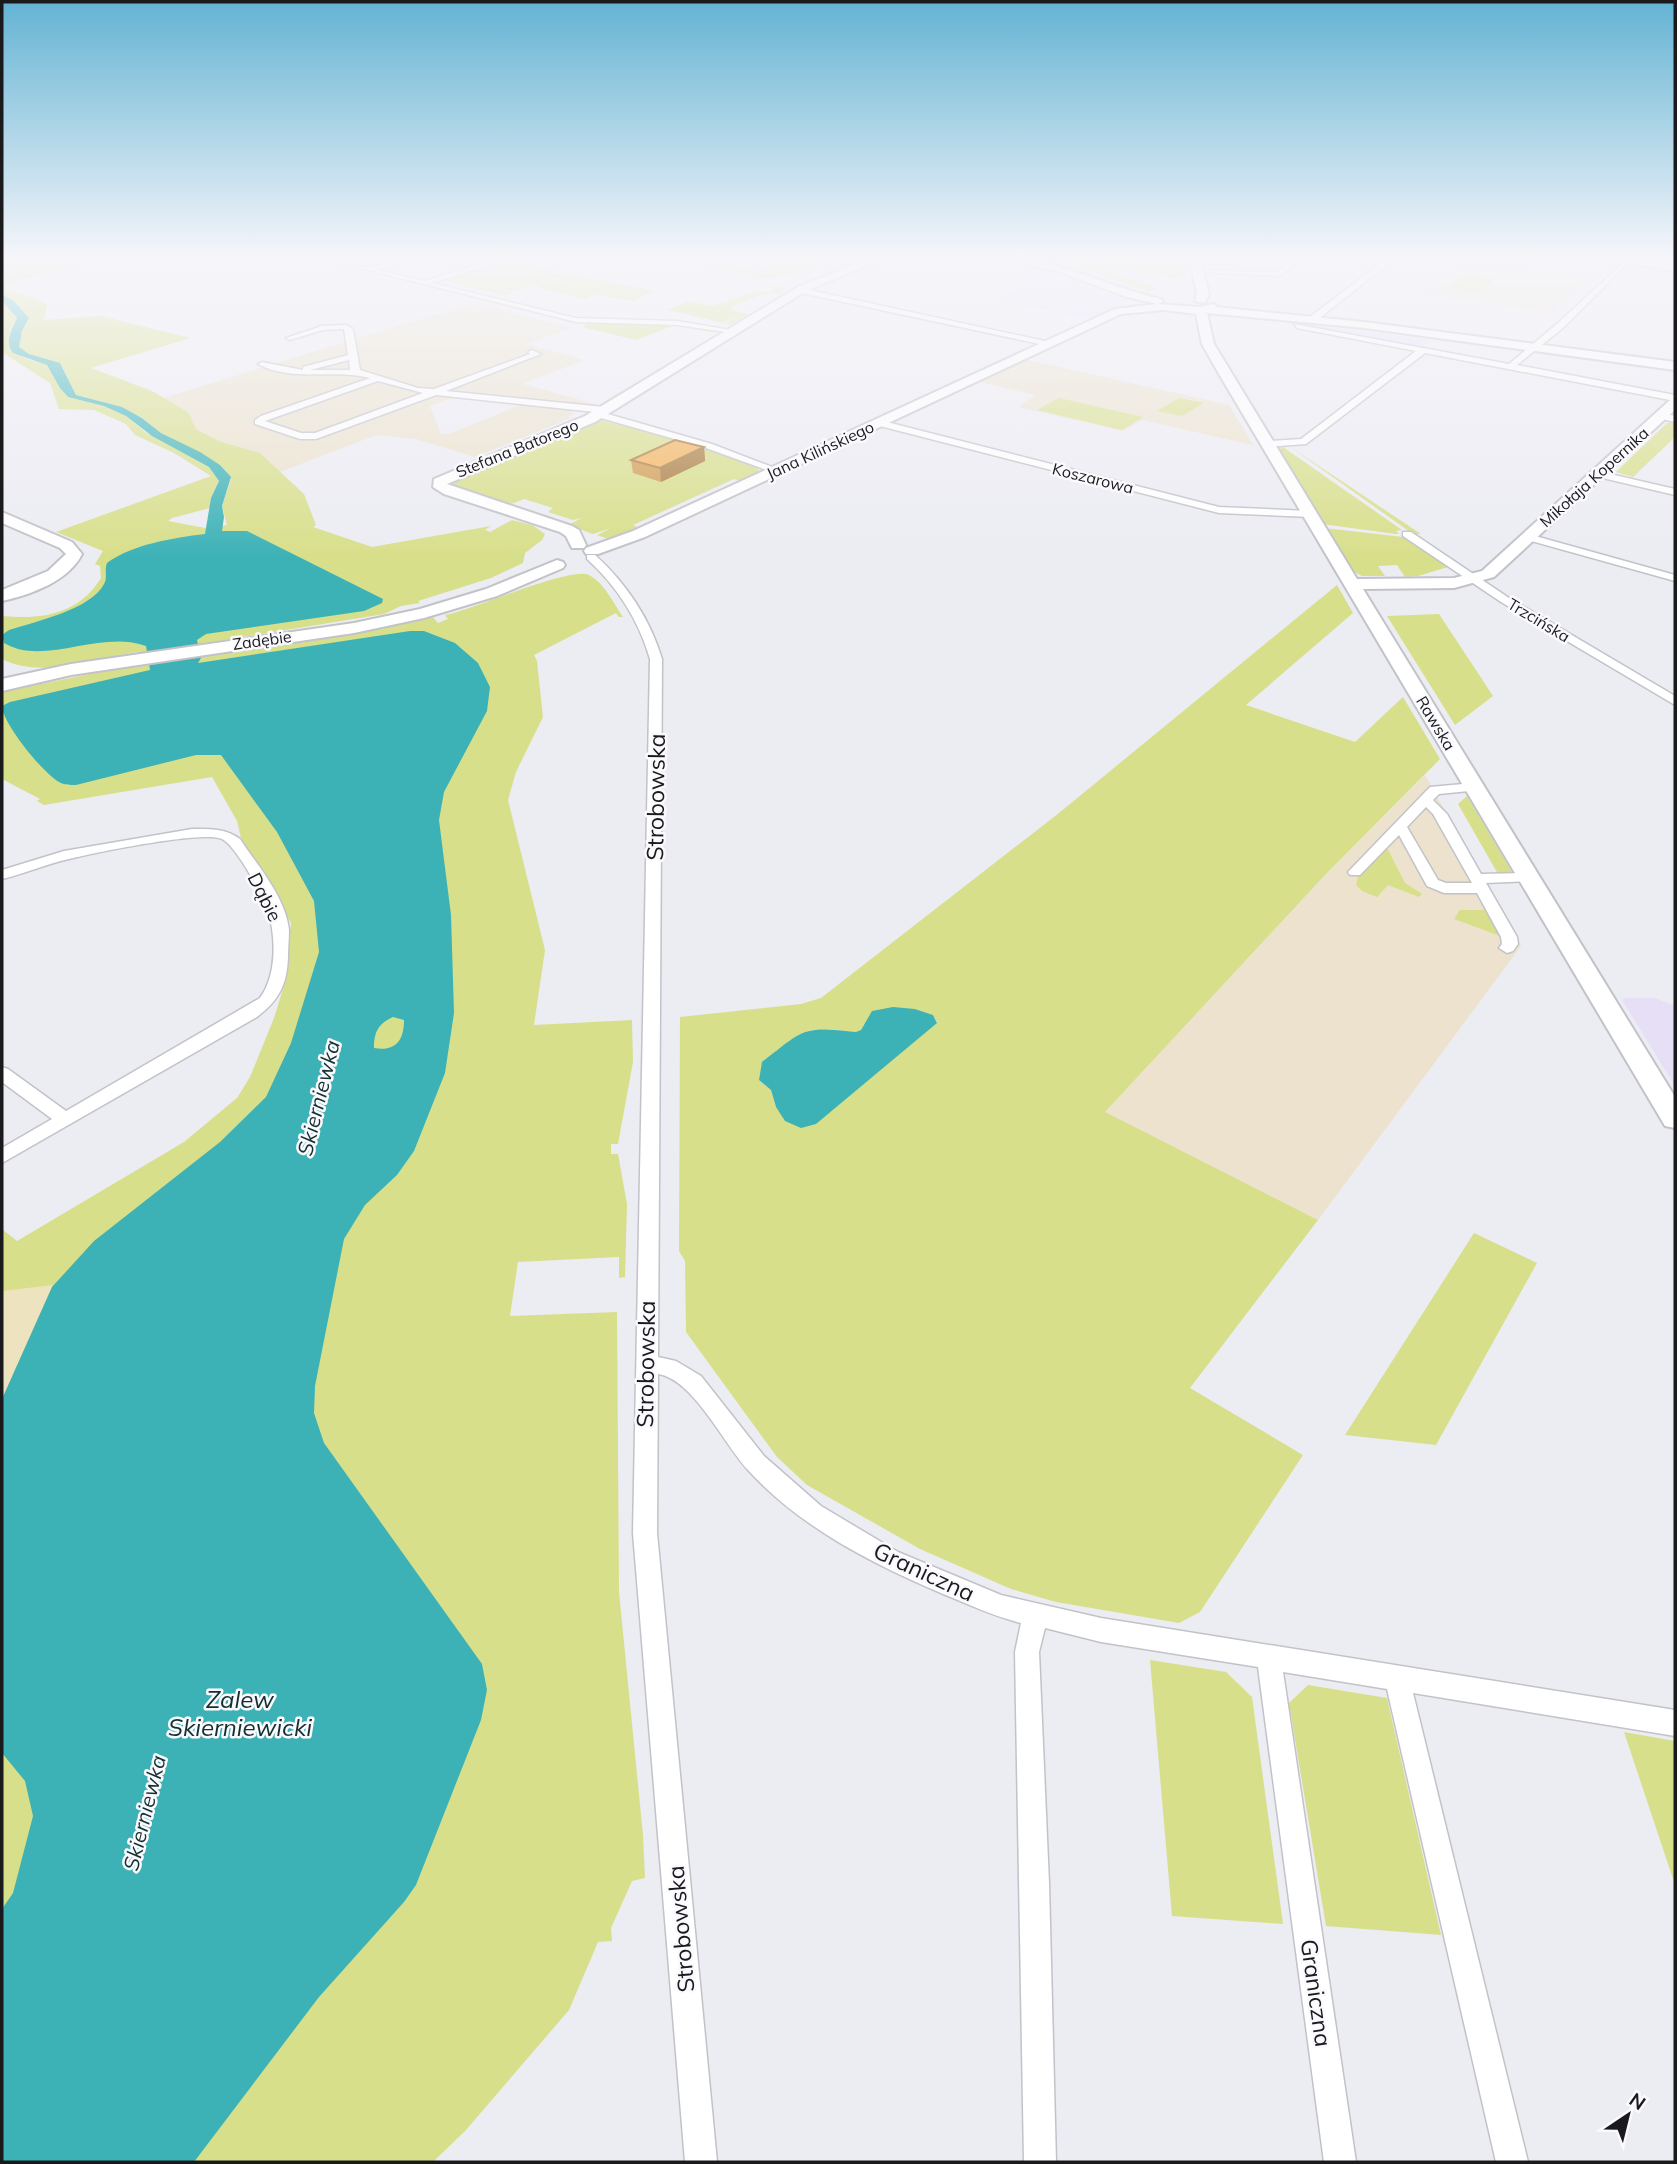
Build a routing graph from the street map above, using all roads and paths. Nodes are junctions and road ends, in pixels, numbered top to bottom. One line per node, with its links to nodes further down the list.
1 (353, 356): 13 (street); 14 (street)
2 (532, 356): 16 (street)
3 (692, 356): 18 (street, Stefana Batorego)
4 (1023, 356): 20 (street, Jana Kilińskiego)
5 (1215, 356): 21 (street, Rawska)
6 (1415, 356): 21 (street)
7 (1454, 356): 12 (street)
8 (1524, 356): 12 (street)
9 (1601, 356): 11 (street)
10 (262, 364): 14 (street)
11 (1675, 366)
12 (1510, 367): 17 (street)
13 (357, 372): 14 (street); 15 (street)
14 (299, 373)
15 (379, 378): 16 (street); 16 (street)
16 (435, 392): 18 (street)
17 (1675, 400): 19 (street, Mikołaja Kopernika)
18 (601, 412): 22 (street); 27 (street, Stefana Batorego)
19 (1668, 417): 23 (street, Mikołaja Kopernika)
20 (878, 422): 22 (street, Jana Kilińskiego); 25 (street, Koszarowa)
21 (1268, 444): 25 (street, Rawska)
22 (775, 470): 30 (street, Jana Kilińskiego)
23 (1597, 474): 24 (street); 29 (street, Mikołaja Kopernika)
24 (1675, 492)
25 (1310, 514): 34 (street, Rawska)
26 (2, 517): 35 (street)
27 (552, 525): 30 (street, Stefana Batorego); 30 (street)
28 (1407, 534): 33 (street, Trzcińska)
29 (1528, 537): 32 (street, Mikołaja Kopernika); 33 (street, Mikołaja Kopernika)
30 (586, 554): 31 (street, Jana Kilińskiego); 50 (street, Strobowska)
31 (548, 560): 36 (street, Zadębie)
32 (1675, 578)
33 (1474, 579): 34 (street, Mikołaja Kopernika); 37 (street, Trzcińska)
34 (1352, 584): 38 (street, Rawska)
35 (2, 596)
36 (5, 680)
37 (1675, 701)
38 (1474, 787): 39 (street); 43 (street, Rawska)
39 (1423, 800): 40 (street); 44 (street)
40 (1398, 827): 41 (street); 44 (street)
41 (1356, 872)
42 (2, 875): 47 (street, Dąbie)
43 (1529, 877): 44 (street); 48 (street, Rawska)
44 (1479, 883): 45 (street)
45 (1507, 948)
46 (2, 1073): 47 (street)
47 (65, 1119): 49 (street, Dąbie)
48 (1675, 1119)
49 (2, 1156)
50 (646, 1364): 51 (street, Graniczna); 55 (street, Strobowska)
51 (1035, 1616): 52 (street, Graniczna); 56 (street)
52 (1269, 1658): 53 (street, Graniczna); 57 (street, Graniczna)
53 (1397, 1678): 54 (street, Graniczna); 58 (street)
54 (1675, 1723)
55 (701, 2162)
56 (1040, 2162)
57 (1340, 2162)
58 (1512, 2162)

